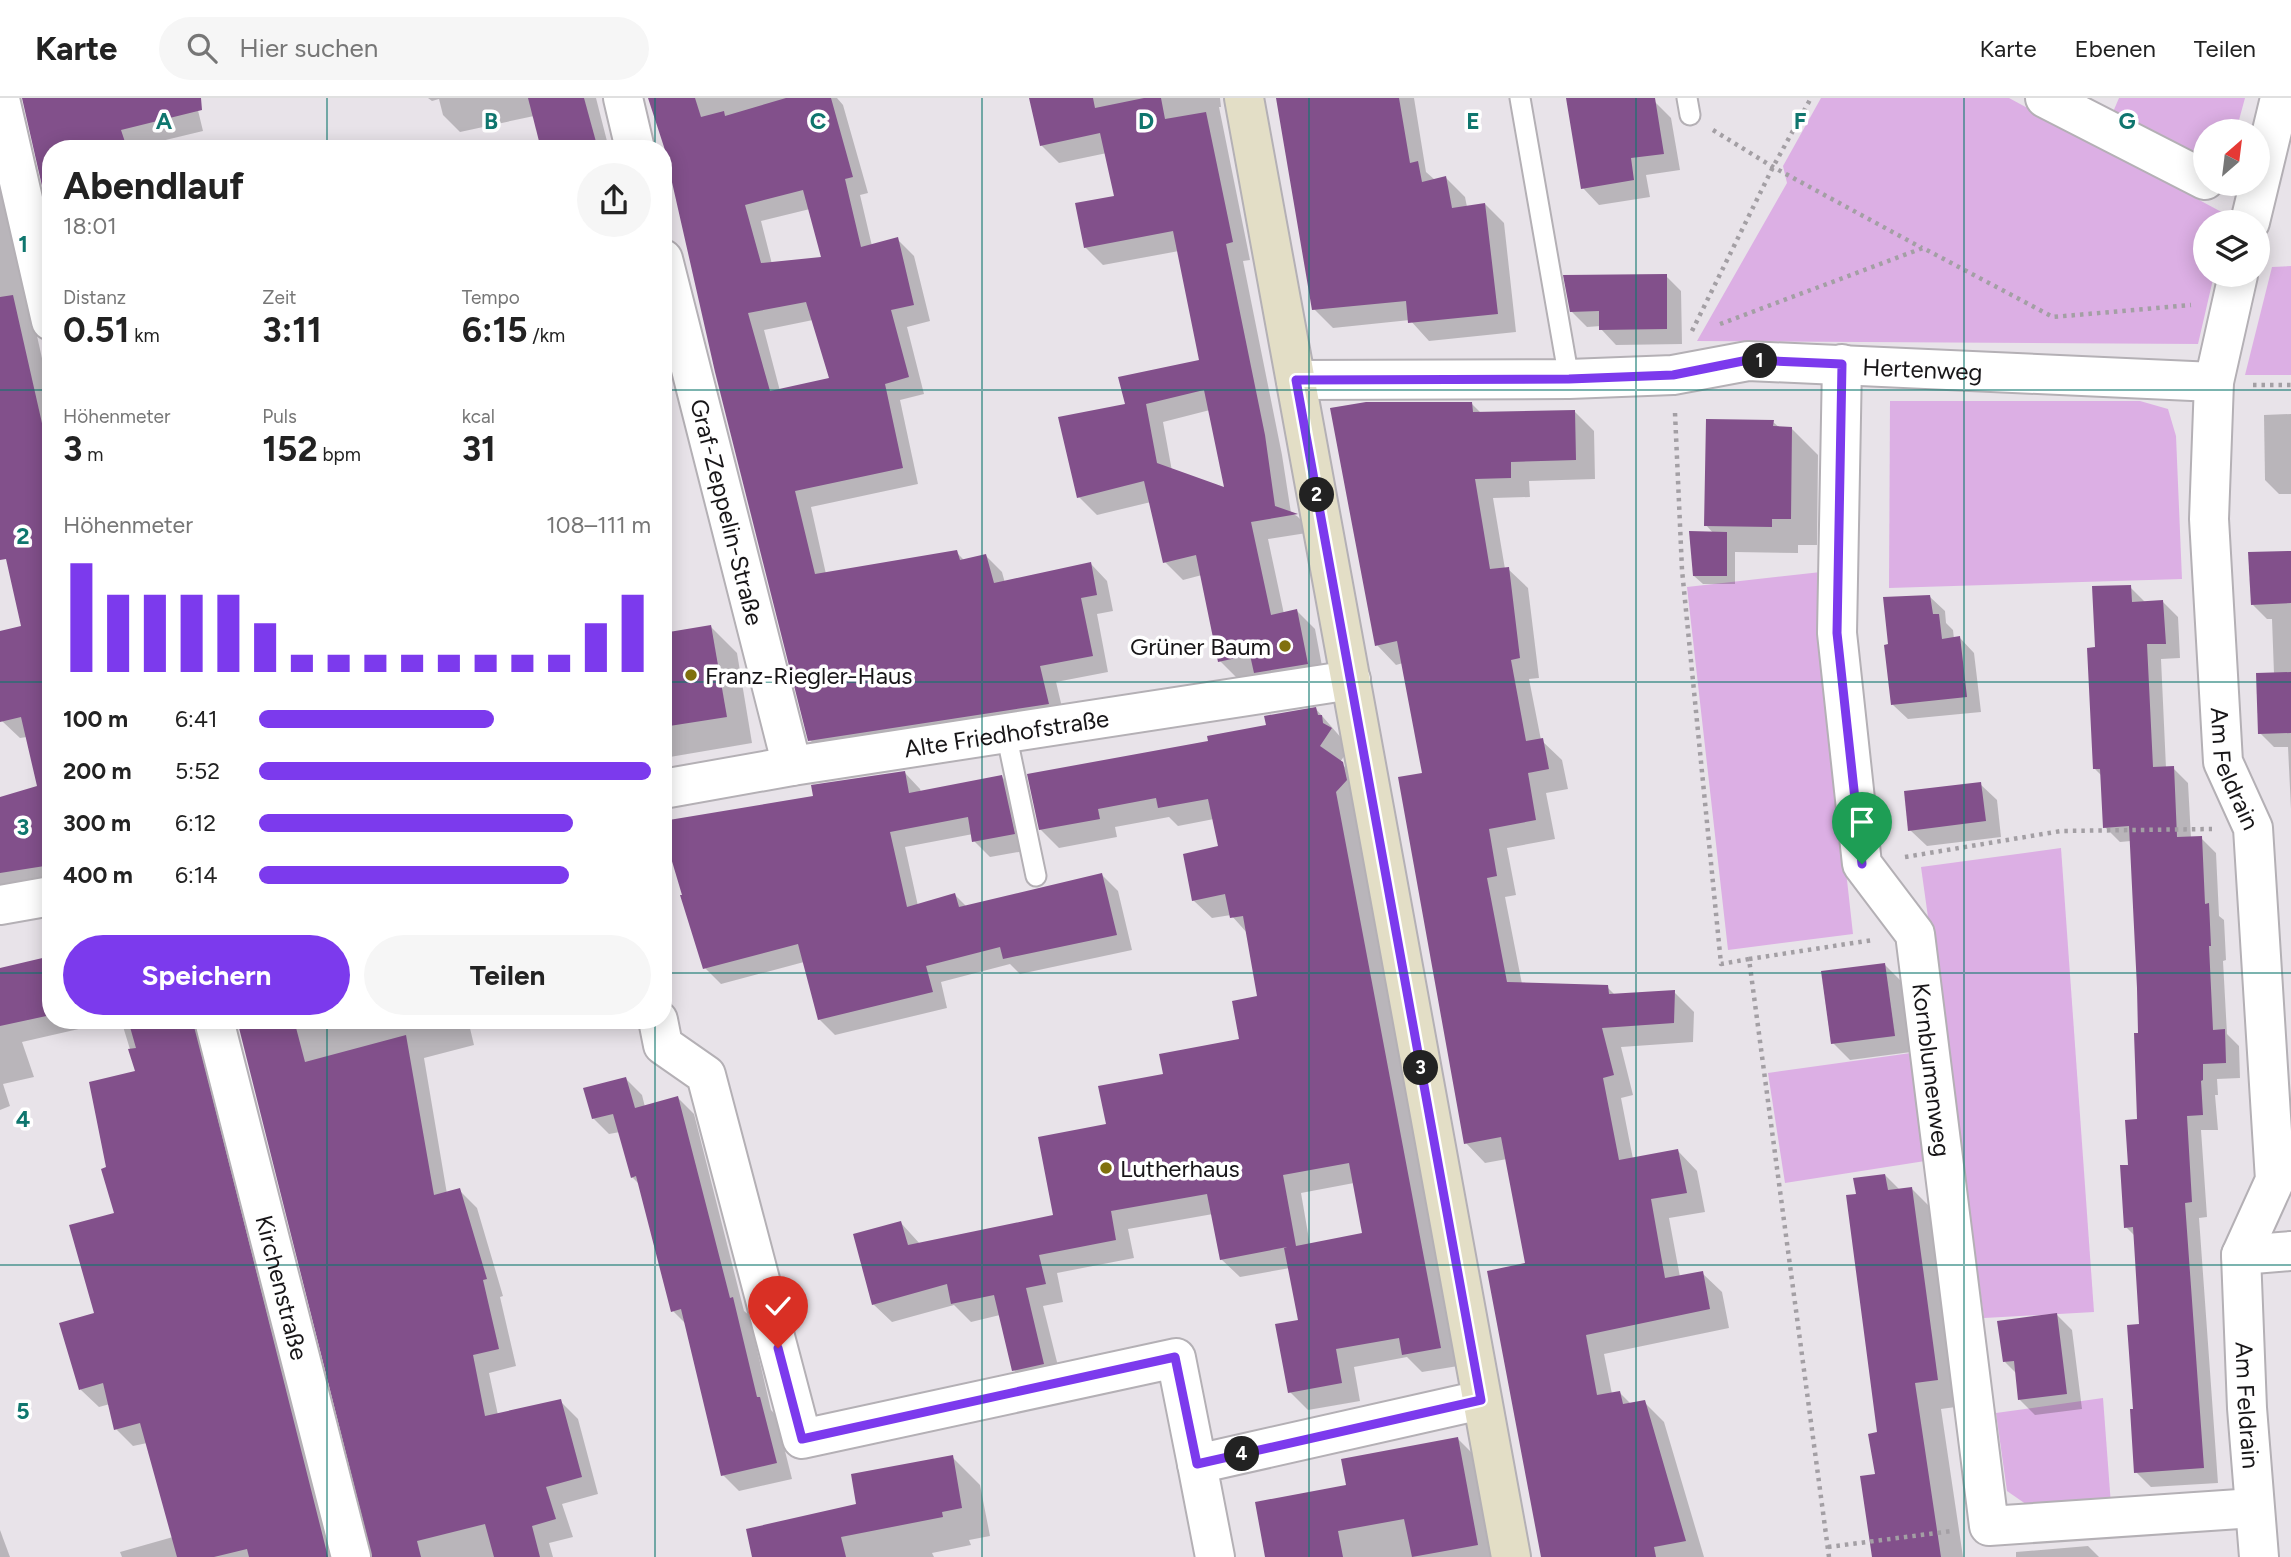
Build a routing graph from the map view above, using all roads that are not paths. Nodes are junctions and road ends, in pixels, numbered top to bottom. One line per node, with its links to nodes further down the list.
1 (623, 98): 7 (street)
2 (1244, 98): 17 (street)
3 (1520, 98): 16 (lane)
4 (2045, 98): 8 (street)
5 (2280, 98): 11 (street)
6 (0, 99): 12 (street)
7 (633, 140)
8 (2193, 174)
9 (2229, 196): 10 (street)
10 (2248, 210)
11 (2253, 210)
12 (42, 282)
13 (2235, 288): 18 (street, Am Feldrain)
14 (672, 294): 21 (street, Graf-Zeppelin-Straße)
15 (1842, 364): 16 (street, Hertenweg); 18 (street, Hertenweg); 32 (street, Kornblumenweg)
16 (1569, 379): 17 (street, Hertenweg)
17 (1296, 380): 19 (street)
18 (2214, 382): 29 (street, Am Feldrain)
19 (1351, 680): 20 (street, Alte Friedhofstraße); 30 (street)
20 (1006, 733): 21 (street, Alte Friedhofstraße); 23 (lane)
21 (792, 766): 22 (street, Alte Friedhofstraße)
22 (672, 787)
23 (1036, 876)
24 (42, 898): 25 (street)
25 (0, 905)
26 (216, 1029): 33 (street, Kirchenstraße)
27 (659, 1029): 31 (street)
28 (2291, 1251): 29 (street)
29 (2241, 1255): 32 (street, Am Feldrain)
30 (1481, 1400): 31 (street); 35 (street)
31 (1197, 1464): 34 (street)
32 (2254, 1508): 36 (street, Am Feldrain)
33 (351, 1557)
34 (1215, 1557)
35 (1511, 1557)
36 (2259, 1557)

